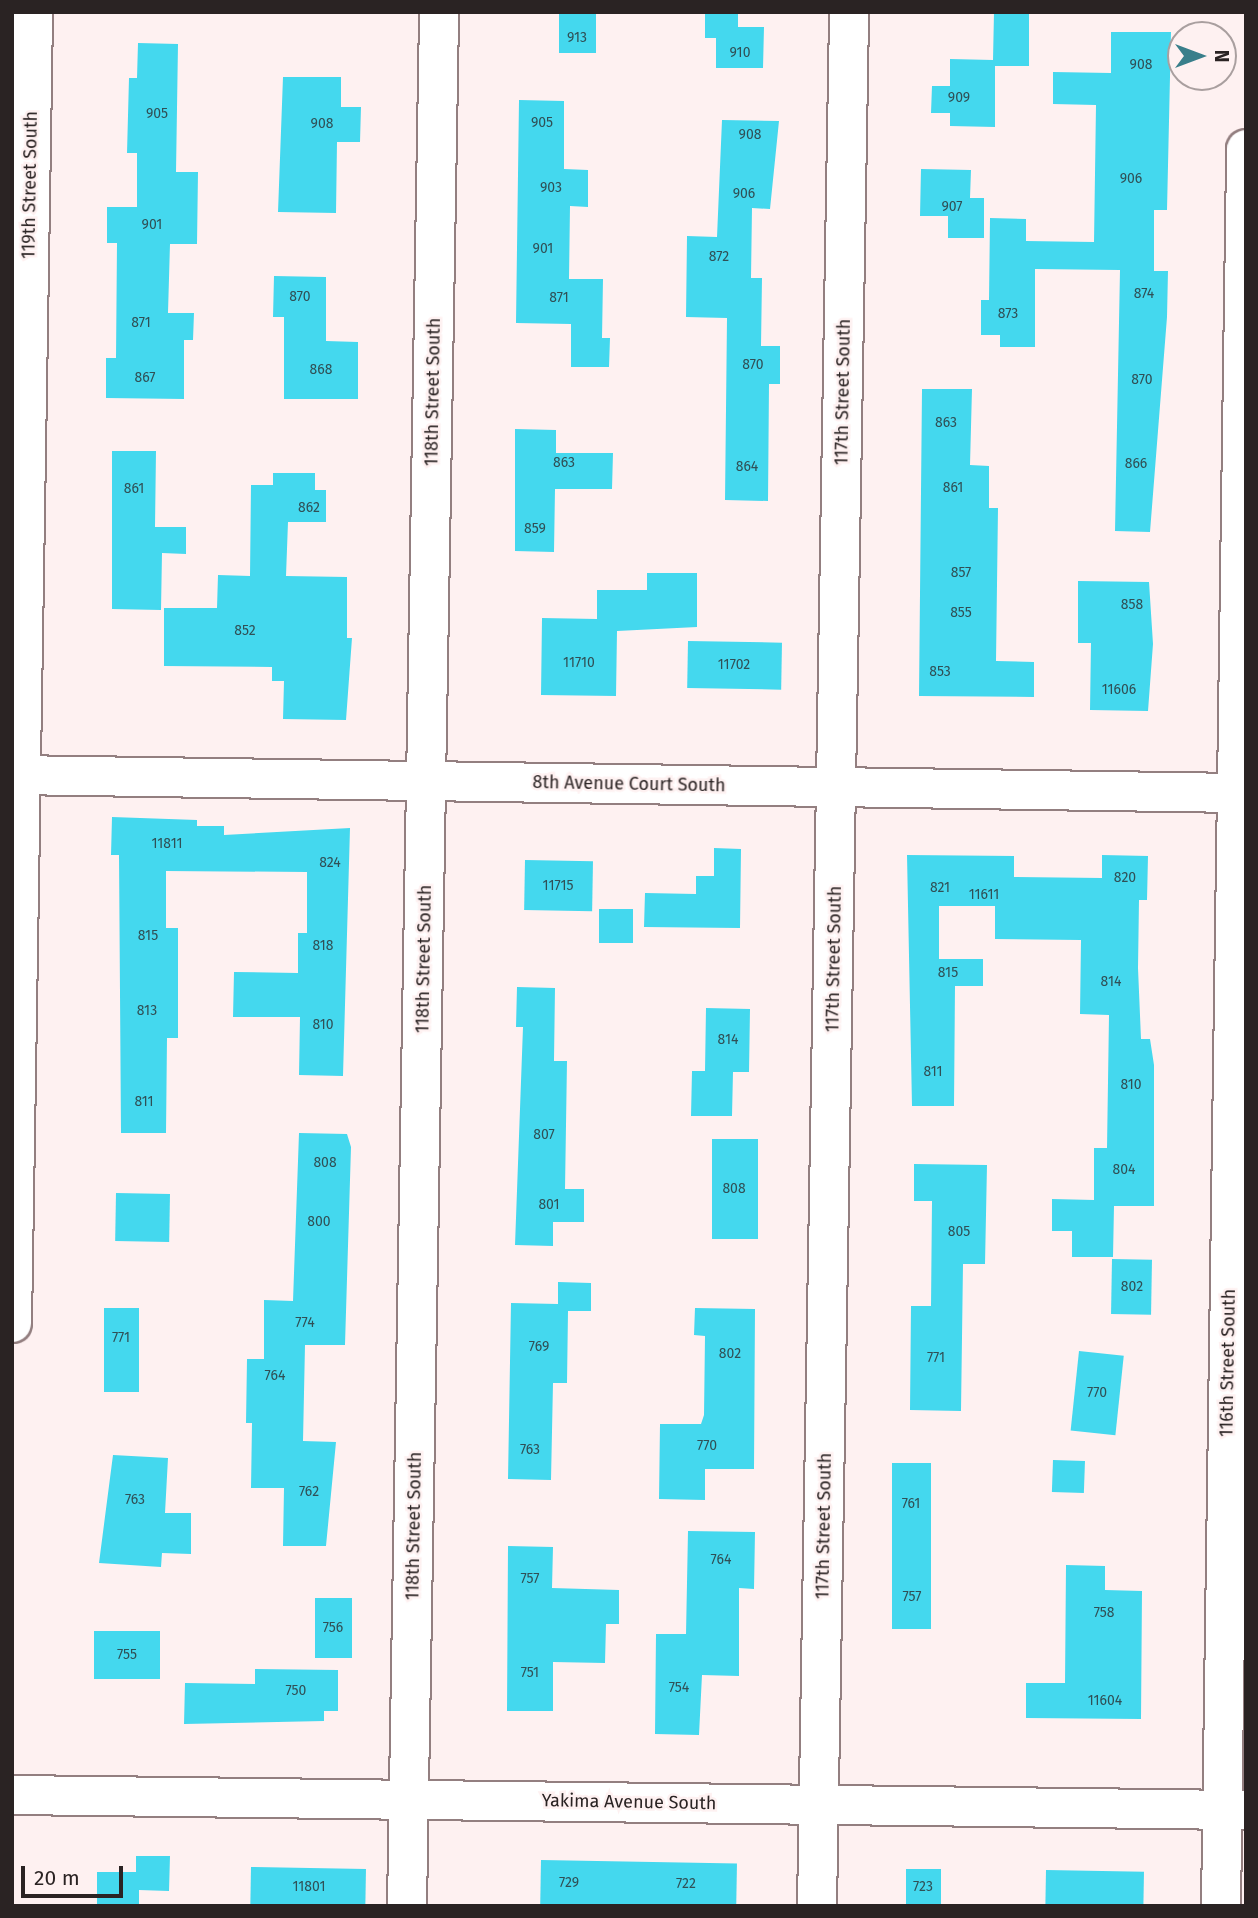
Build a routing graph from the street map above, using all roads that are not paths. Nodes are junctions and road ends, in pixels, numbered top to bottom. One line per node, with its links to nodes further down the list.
1 (33, 12): 5 (street, 119th Street South)
2 (439, 12): 6 (street, 118th Street South)
3 (849, 12): 7 (street, 117th Street South)
4 (1246, 149): 8 (street, 116th Street South)
5 (17, 775): 6 (street, 8th Avenue Court South); 9 (street, 119th Street South)
6 (426, 781): 7 (street, 8th Avenue Court South); 11 (street, 118th Street South)
7 (837, 787): 8 (street, 8th Avenue Court South); 12 (street, 117th Street South)
8 (1240, 793): 13 (street, 116th Street South)
9 (12, 1323)
10 (12, 1795): 11 (street, Yakima Avenue South)
11 (410, 1800): 12 (street, Yakima Avenue South); 14 (street, 118th Street South)
12 (819, 1805): 13 (street, Yakima Avenue South); 15 (street, 117th Street South)
13 (1234, 1810): 16 (street, 116th Street South)
14 (407, 1906)
15 (817, 1906)
16 (1221, 1906)

